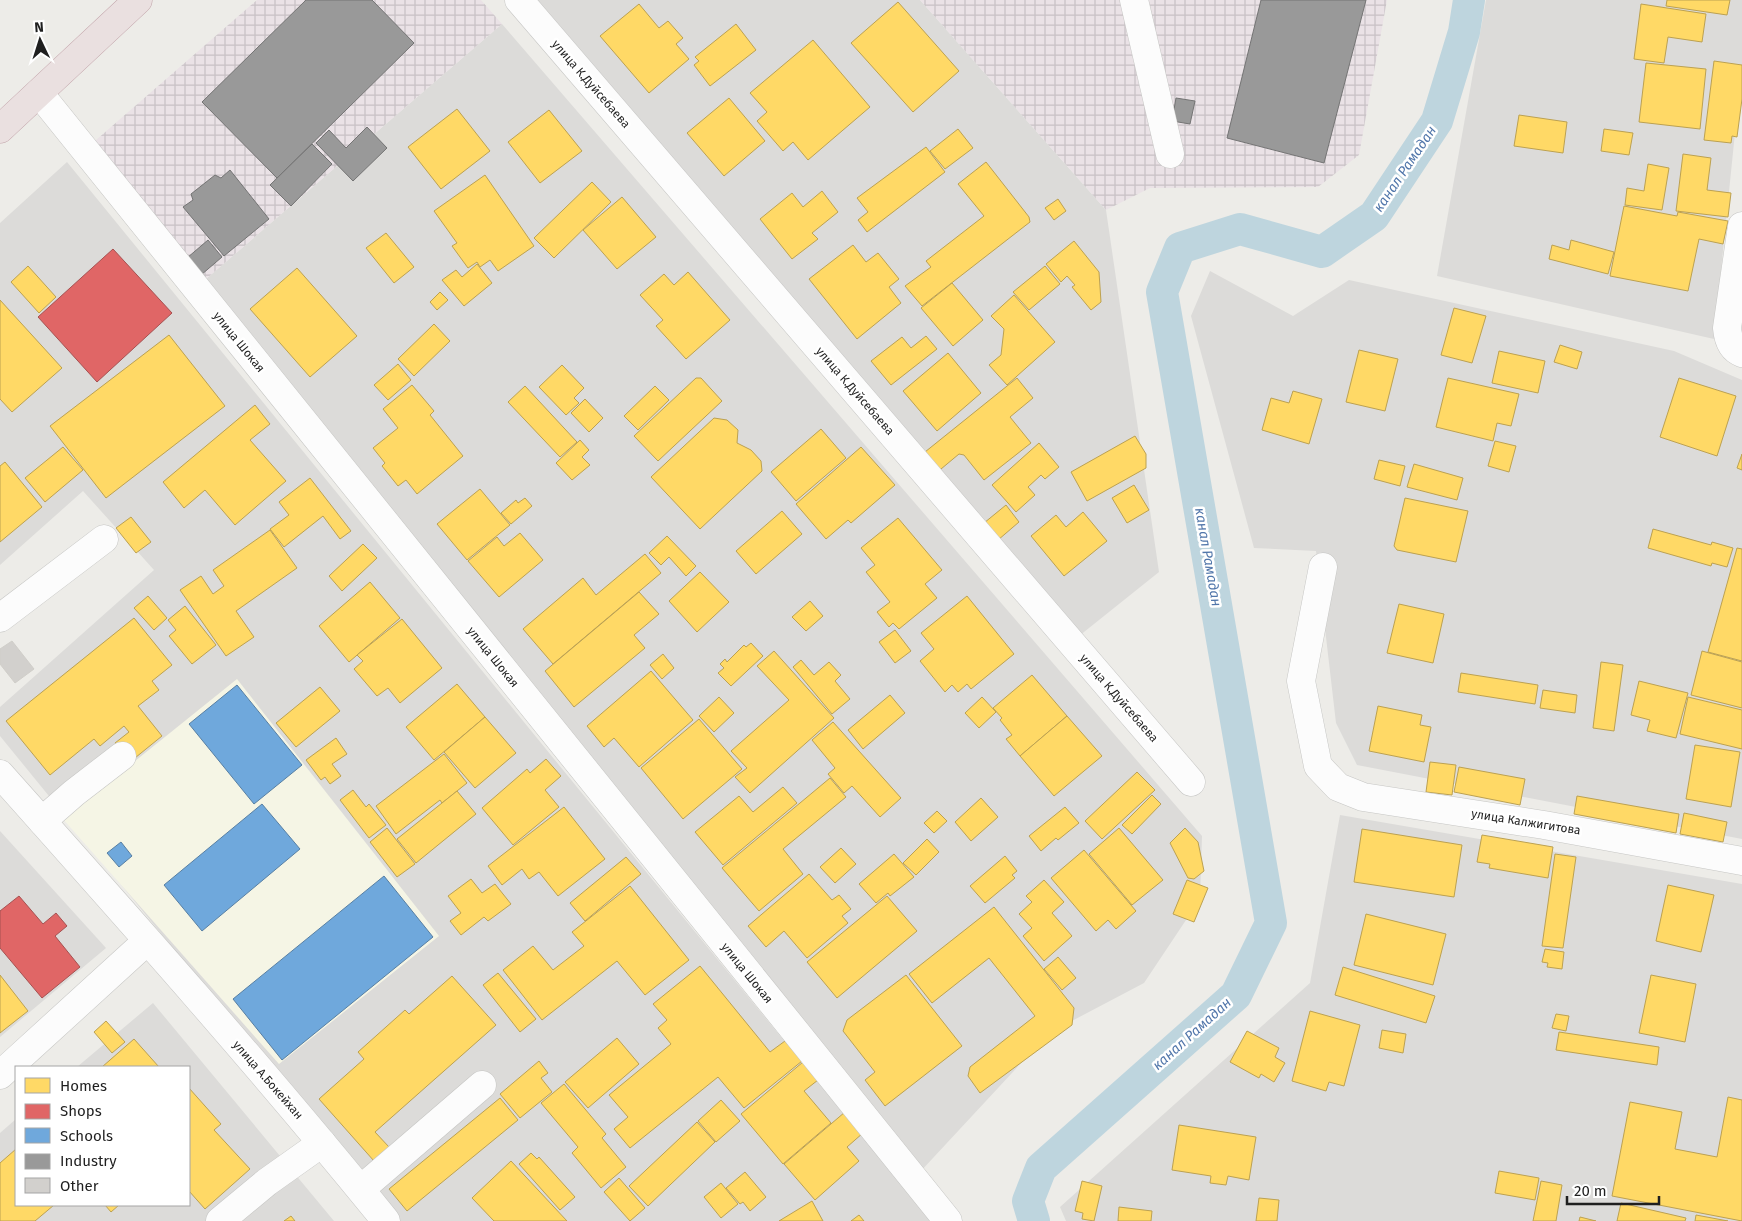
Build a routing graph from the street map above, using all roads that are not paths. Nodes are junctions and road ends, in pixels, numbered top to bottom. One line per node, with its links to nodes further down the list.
1 (138, 0): 4 (highway)
2 (519, 0): 14 (street, улица К.Дуйсебаева)
3 (1134, 0): 6 (street)
4 (39, 93): 5 (highway); 24 (street, улица Шокая)
5 (0, 129)
6 (1170, 154)
7 (1742, 226): 8 (street)
8 (1742, 354)
9 (104, 539): 11 (street)
10 (1323, 567): 16 (street, улица Калжигитова)
11 (0, 618)
12 (122, 756): 15 (street)
13 (0, 774): 15 (street, улица А.Бокейхан)
14 (1191, 782)
15 (42, 821): 17 (street, улица А.Бокейхан)
16 (1742, 861)
17 (148, 941): 18 (street); 20 (street, улица А.Бокейхан)
18 (5, 1069)
19 (482, 1085): 21 (street)
20 (322, 1143): 21 (street, улица А.Бокейхан); 22 (street)
21 (360, 1190): 23 (street, улица А.Бокейхан)
22 (220, 1221)
23 (386, 1221)
24 (948, 1221)

